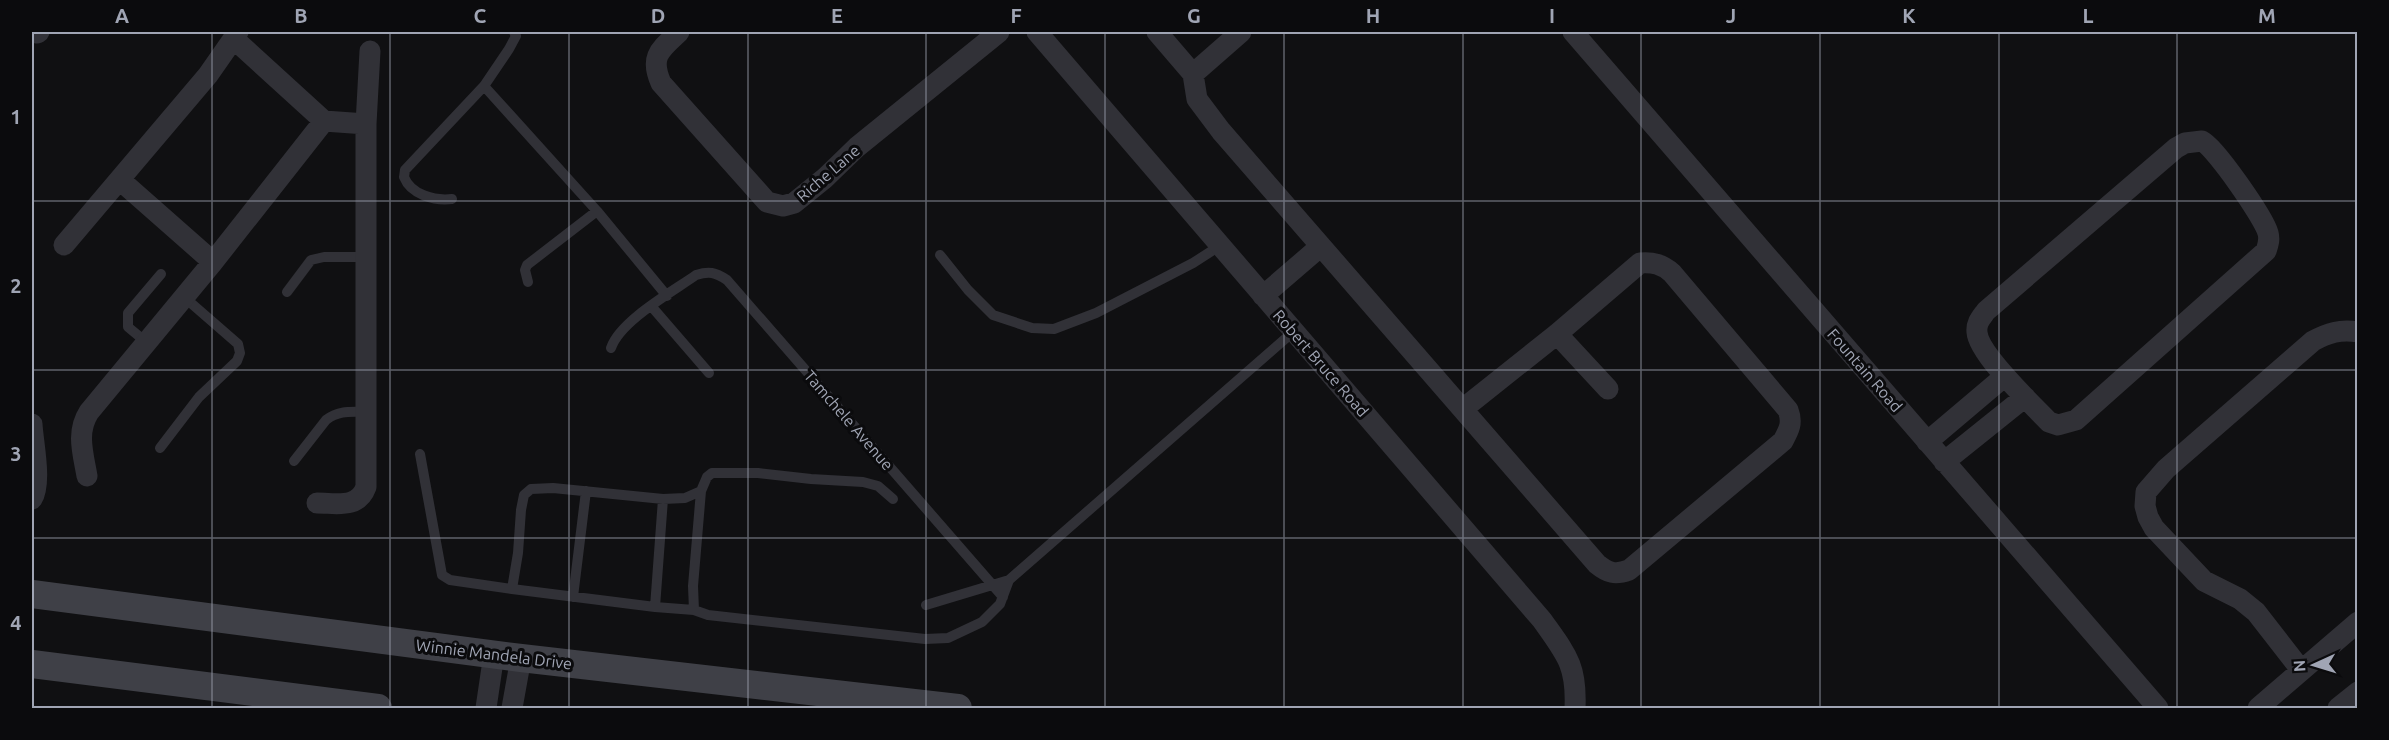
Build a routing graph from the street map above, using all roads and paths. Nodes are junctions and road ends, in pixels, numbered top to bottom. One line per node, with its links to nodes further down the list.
1 (514, 32): 11 (lane)
2 (679, 32): 3 (street, Riche Lane)
3 (999, 32)
4 (1037, 32): 18 (street, Robert Bruce Road)
5 (1157, 32): 10 (street)
6 (1241, 32): 10 (street)
7 (1573, 32): 42 (street, Fountain Road)
8 (236, 35): 12 (street); 14 (street)
9 (370, 51): 13 (street)
10 (1193, 74): 19 (street)
11 (484, 86): 15 (lane); 16 (lane)
12 (324, 121): 13 (street); 22 (street)
13 (366, 124): 21 (street)
14 (120, 180): 17 (street); 22 (street)
15 (452, 199)
16 (597, 211): 24 (lane); 26 (lane)
17 (64, 245)
18 (1221, 245): 20 (lane); 27 (street, Robert Bruce Road)
19 (1321, 246): 27 (street); 39 (street)
20 (940, 255)
21 (366, 257): 25 (lane); 40 (street)
22 (213, 262): 28 (street)
23 (161, 274): 33 (lane)
24 (528, 282)
25 (287, 292)
26 (667, 296): 29 (lane); 55 (lane, Tamchele Avenue)
27 (1263, 296): 30 (street, Robert Bruce Road)
28 (184, 297): 33 (street); 43 (lane)
29 (652, 307): 34 (lane); 35 (lane)
30 (1293, 332): 54 (lane); 72 (street, Robert Bruce Road)
31 (2358, 332): 66 (street)
32 (1557, 334): 37 (street); 39 (street); 39 (street)
33 (146, 342): 47 (street)
34 (610, 348)
35 (709, 373)
36 (2005, 376): 38 (street); 38 (street); 42 (street)
37 (1608, 389)
38 (2025, 397): 46 (street)
39 (1464, 408)
40 (366, 412): 45 (lane); 53 (street)
41 (32, 423): 50 (street)
42 (1926, 442): 46 (street, Fountain Road)
43 (160, 447)
44 (420, 454): 56 (lane)
45 (294, 461)
46 (1944, 462): 73 (street, Fountain Road)
47 (87, 476)
48 (586, 491): 51 (lane); 56 (lane); 58 (lane)
49 (701, 491): 51 (lane); 52 (lane); 62 (lane)
50 (32, 499)
51 (663, 499): 61 (lane)
52 (893, 499)
53 (317, 503)
54 (1009, 580): 55 (lane); 59 (lane)
55 (994, 585): 59 (lane, Tamchele Avenue); 60 (lane)
56 (512, 589): 58 (lane)
57 (32, 594): 64 (main road, Winnie Mandela Drive)
58 (573, 597): 61 (lane)
59 (1003, 597): 62 (lane)
60 (926, 606)
61 (655, 607): 62 (lane)
62 (694, 610)
63 (2358, 622): 66 (street)
64 (507, 656): 69 (street); 70 (street); 71 (main road, Winnie Mandela Drive)
65 (32, 664): 68 (main road)
66 (2301, 670): 74 (street)
67 (2358, 692): 75 (street)
68 (378, 708)
69 (486, 708)
70 (512, 708)
71 (958, 708)
72 (1575, 708)
73 (2158, 708)
74 (2258, 708)
75 (2338, 708)

